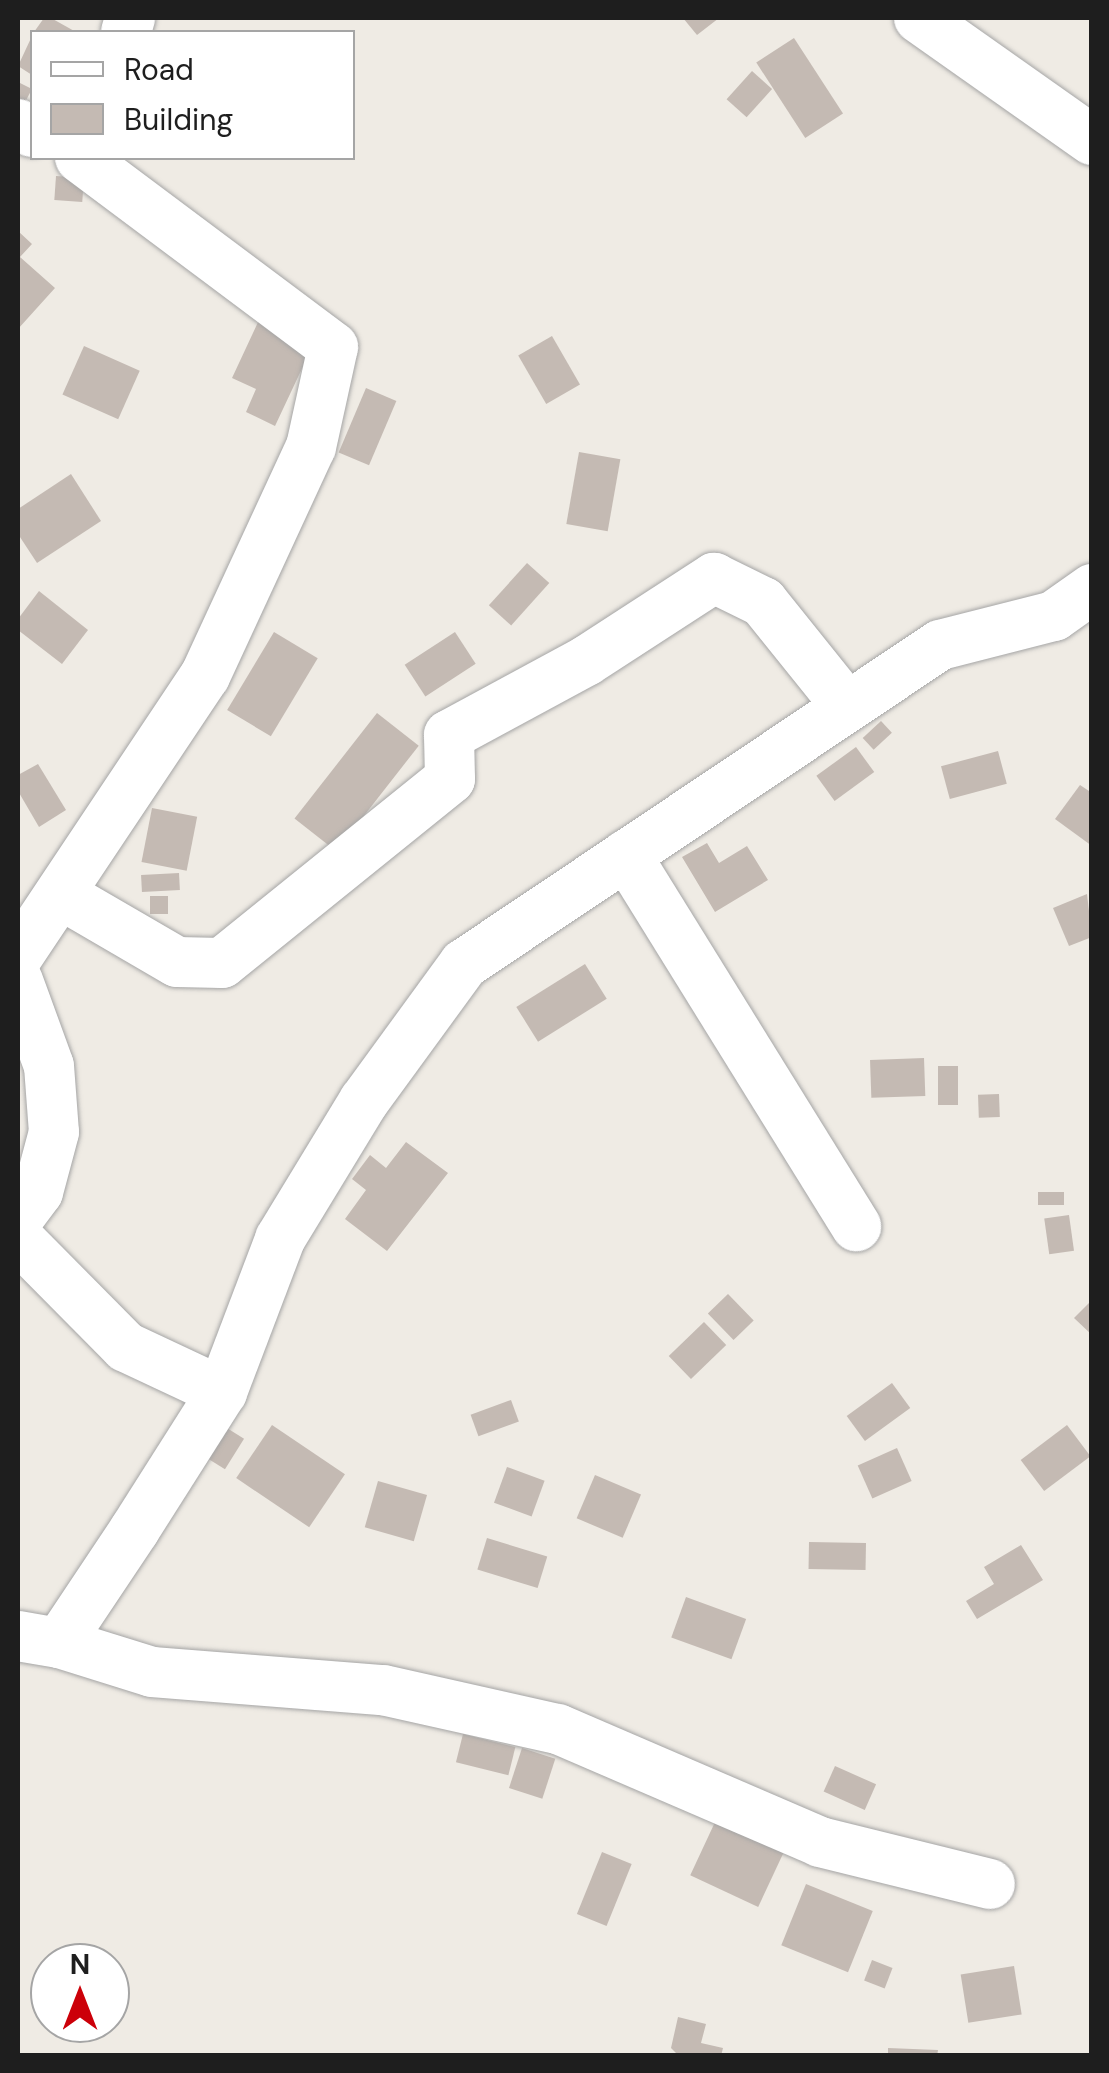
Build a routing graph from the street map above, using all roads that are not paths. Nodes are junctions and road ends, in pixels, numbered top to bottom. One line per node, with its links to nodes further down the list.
1 (919, 18): 2 (street)
2 (1092, 140)
3 (85, 160): 7 (street)
4 (1092, 589): 5 (street)
5 (846, 704): 6 (street); 7 (street)
6 (626, 855): 11 (street); 13 (street)
7 (60, 894): 8 (street)
8 (18, 956)
9 (18, 981): 10 (street)
10 (18, 1219)
11 (856, 1226)
12 (18, 1238): 13 (street)
13 (222, 1392): 14 (street)
14 (38, 1640): 15 (street)
15 (990, 1884)

